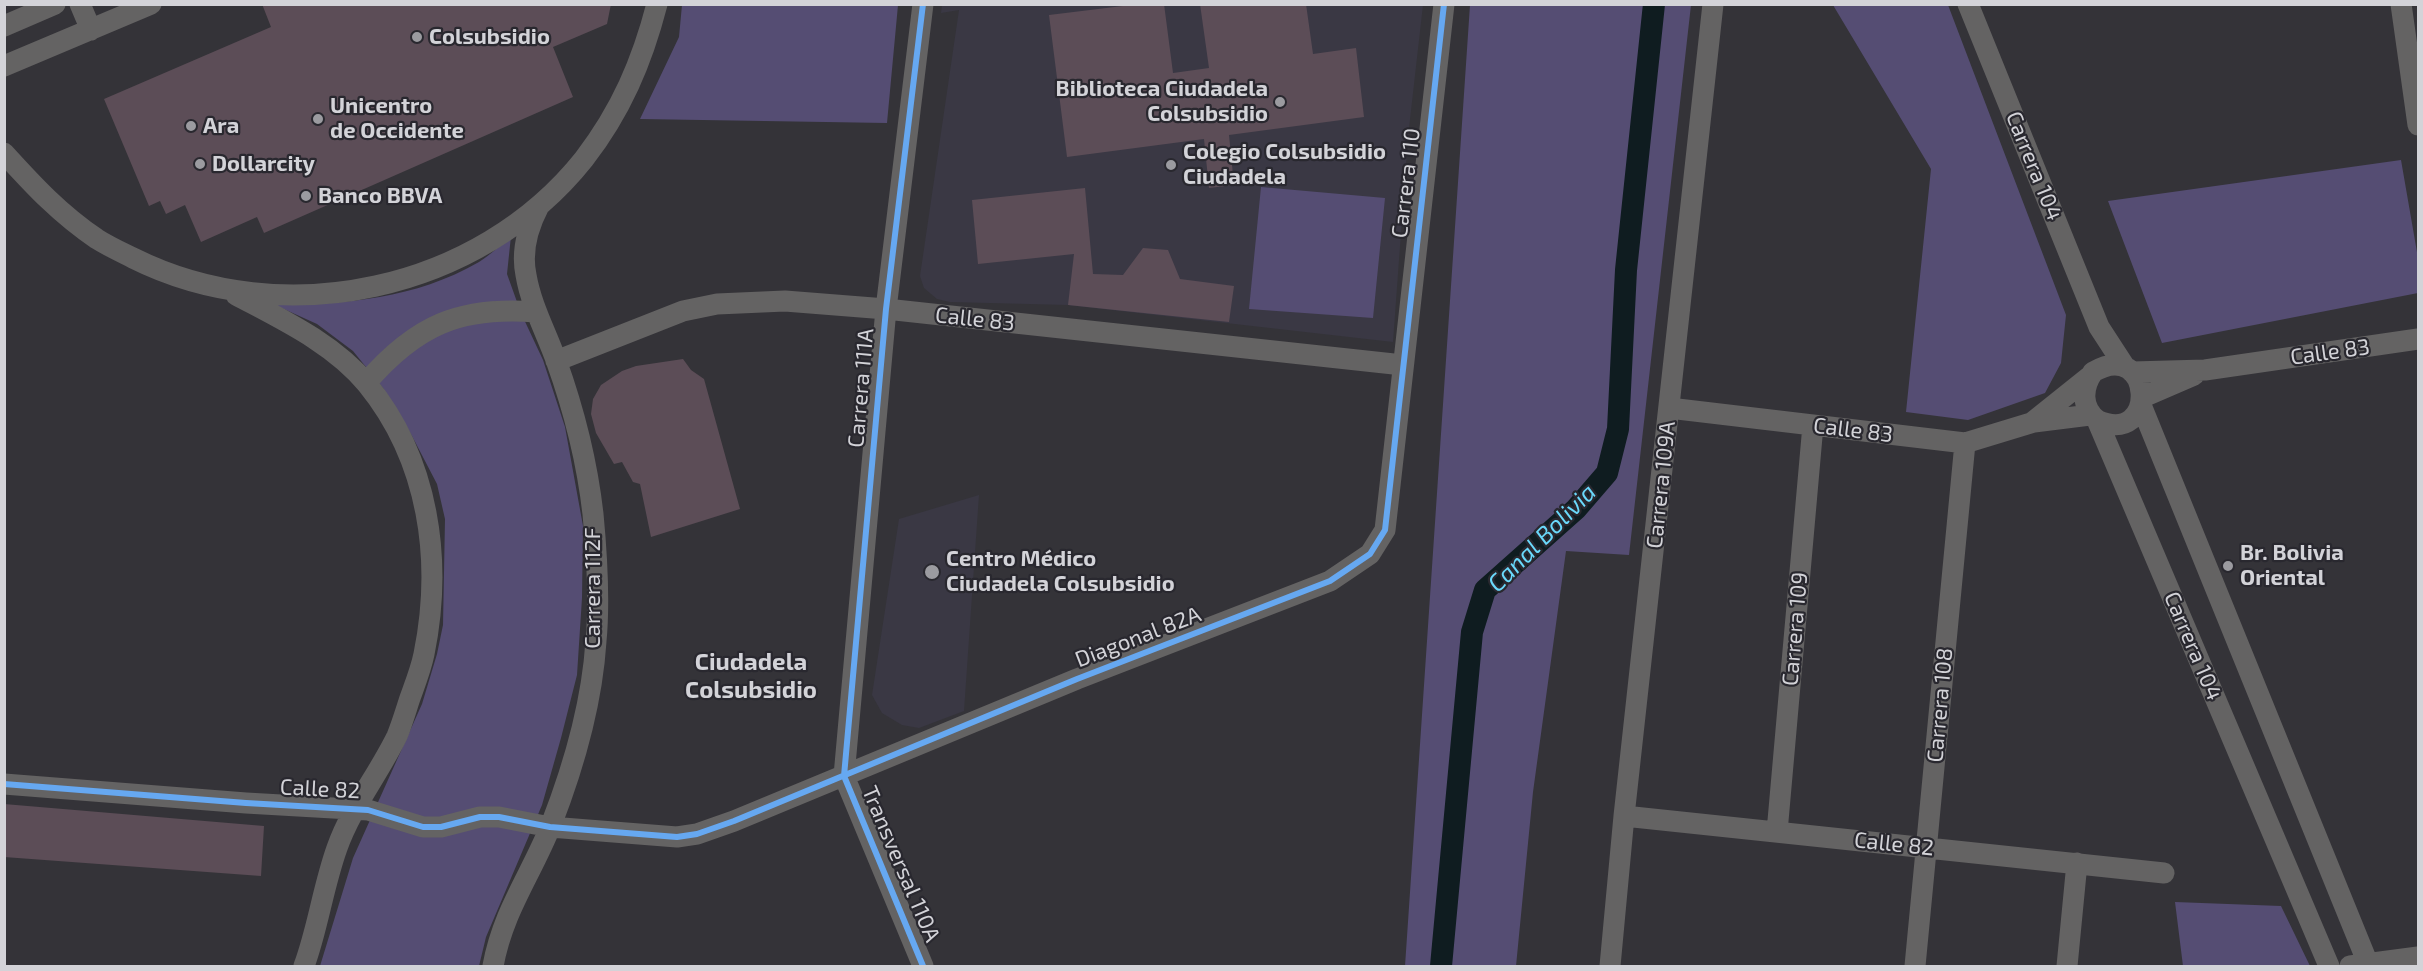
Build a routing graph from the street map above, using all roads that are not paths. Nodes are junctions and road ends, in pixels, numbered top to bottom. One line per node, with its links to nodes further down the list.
1 (55, 4): 10 (street)
2 (80, 4): 11 (street)
3 (151, 4): 11 (street)
4 (657, 4): 15 (street)
5 (923, 4): 17 (street, Carrera 111A)
6 (1444, 4): 22 (street, Carrera 110)
7 (1713, 4): 28 (street, Carrera 109A)
8 (1968, 4): 19 (street, Carrera 104)
9 (2401, 4): 13 (street)
10 (4, 26)
11 (91, 30): 12 (street)
12 (4, 66)
13 (2418, 125)
14 (4, 153): 16 (street)
15 (539, 205): 16 (street); 18 (street, Carrera 112F)
16 (227, 290): 26 (street)
17 (886, 309): 21 (street, Calle 83); 22 (street, Calle 83); 33 (street, Carrera 111A)
18 (536, 312): 21 (street, Carrera 112F); 26 (street)
19 (2099, 327): 23 (street, Carrera 104); 25 (street, Carrera 104)
20 (2418, 339): 24 (street, Calle 83)
21 (556, 361): 38 (street, Carrera 112F)
22 (1403, 365): 33 (street, Diagonal 82A)
23 (2128, 370): 24 (street, Calle 83); 25 (street); 27 (street)
24 (2205, 370): 27 (street, Calle 83)
25 (2094, 373): 29 (street, Carrera 104); 30 (street, Calle 83)
26 (366, 383): 35 (street)
27 (2142, 401): 29 (street); 51 (street, Carrera 104)
28 (1669, 408): 31 (street, Calle 83); 36 (street, Carrera 109A)
29 (2094, 417): 30 (street, Calle 83); 50 (street, Carrera 104)
30 (2034, 422): 32 (street, Calle 83)
31 (1813, 425): 32 (street, Calle 83); 39 (street, Carrera 109)
32 (1965, 443): 40 (street, Carrera 108)
33 (844, 776): 37 (street, Diagonal 82A); 46 (street, Transversal 110A)
34 (4, 784): 35 (street, Calle 82)
35 (354, 808): 38 (street, Calle 82); 44 (street)
36 (1624, 816): 39 (street, Calle 82); 47 (street, Carrera 109A)
37 (734, 821): 38 (street, Calle 82)
38 (550, 827): 45 (street, Carrera 112F)
39 (1777, 832): 40 (street, Calle 82)
40 (1926, 848): 41 (street, Calle 82); 48 (street, Carrera 108)
41 (2077, 864): 42 (street, Calle 82); 49 (street)
42 (2164, 873)
43 (2418, 957): 51 (street)
44 (304, 966)
45 (493, 966)
46 (923, 966)
47 (1610, 966)
48 (1915, 966)
49 (2067, 966)
50 (2329, 966)
51 (2363, 966)

